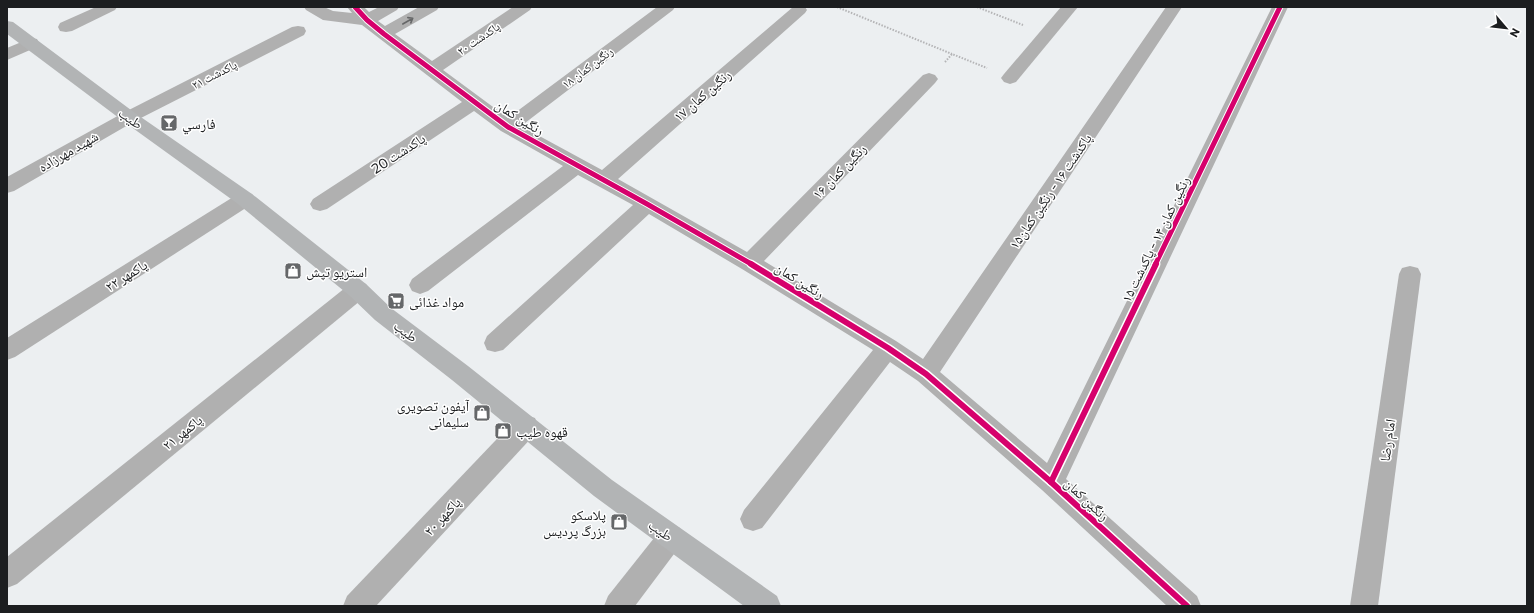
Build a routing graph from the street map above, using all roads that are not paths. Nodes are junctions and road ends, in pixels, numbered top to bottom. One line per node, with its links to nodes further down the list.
1 (109, 7): 13 (street)
2 (312, 7): 11 (street)
3 (391, 7): 11 (street)
4 (431, 7): 15 (street, one-way to 4)
5 (524, 7): 18 (street, پاکدشت ۲۰)
6 (667, 7): 23 (street, رنگین کمان ۱۸)
7 (1070, 7): 19 (street)
8 (1174, 7): 37 (street, پاکدشت ۱۶ - رنگین کمان۱۵)
9 (1280, 7): 39 (street, رنگین کمان ۱۴ - پاکدشت ۱۵)
10 (799, 10): 25 (street, رنگین کمان ۱۷)
11 (361, 14): 15 (street, رنگین کمان)
12 (7, 26): 16 (main road, طیب)
13 (66, 27)
14 (298, 31): 22 (street, پاکدشت ۲۱)
15 (384, 34): 18 (street, رنگین کمان)
16 (31, 43): 17 (street); 22 (main road, طیب)
17 (7, 55)
18 (431, 70): 21 (street, رنگین کمان)
19 (1010, 78)
20 (929, 79): 30 (street, رنگین کمان ۱۶)
21 (475, 102): 23 (street, رنگین کمان); 28 (street, پاکدشت 20)
22 (129, 117): 26 (street, شهید مهرزاده); 27 (main road, طیب)
23 (508, 127): 24 (street, رنگین کمان)
24 (578, 165): 25 (street, رنگین کمان); 32 (street)
25 (604, 180): 29 (street, رنگین کمان)
26 (7, 186)
27 (245, 199): 33 (main road, طیب); 36 (street, پاکمهر ۲۲)
28 (320, 204)
29 (647, 204): 30 (street, رنگین کمان); 34 (street)
30 (749, 263): 35 (street, رنگین کمان)
31 (1410, 274): 47 (street, امام رضا)
32 (420, 285)
33 (358, 290): 38 (main road, طیب); 42 (street, پاکمهر ۲۱)
34 (495, 343)
35 (888, 348): 37 (street, رنگین کمان); 40 (street)
36 (7, 350)
37 (926, 374): 39 (street, رنگین کمان)
38 (526, 426): 41 (main road, طیب); 43 (street, پاکمهر ۲۰)
39 (1051, 482): 46 (street, رنگین کمان)
40 (753, 519)
41 (671, 537): 44 (street); 45 (main road, طیب)
42 (7, 574)
43 (357, 606)
44 (618, 606)
45 (767, 606)
46 (1186, 606)
47 (1364, 606)

